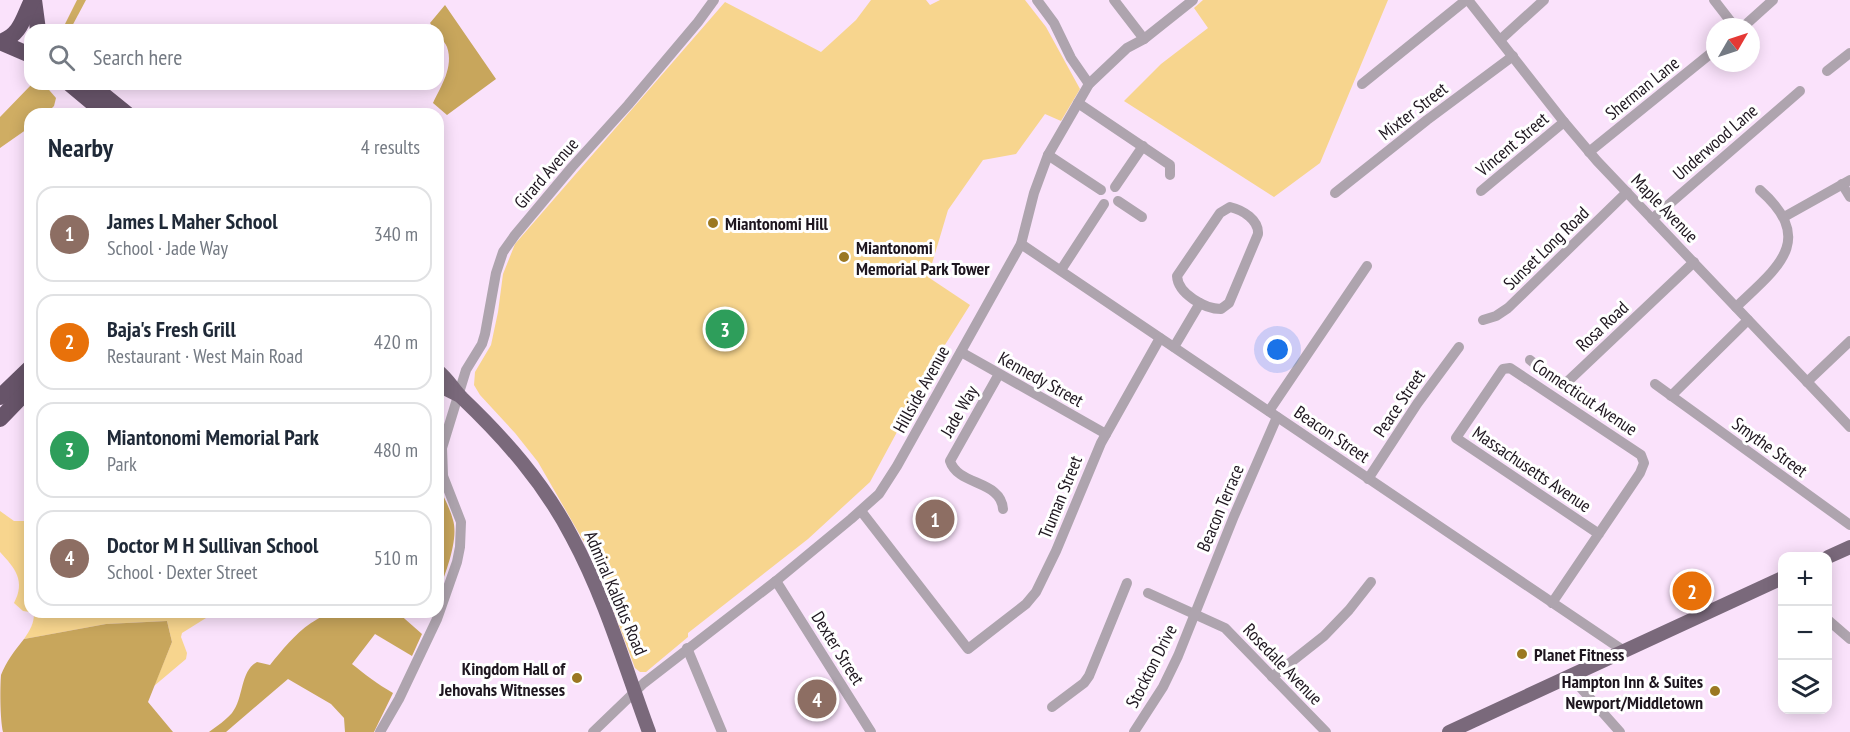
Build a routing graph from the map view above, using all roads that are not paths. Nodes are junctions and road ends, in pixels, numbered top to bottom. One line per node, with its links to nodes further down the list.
1 (714, 0): 69 (street, Girard Avenue)
2 (1037, 0): 22 (street)
3 (1114, 0): 14 (street)
4 (1193, 0): 14 (street, Hillside Avenue)
5 (1467, 0): 15 (street, Maple Avenue); 23 (street)
6 (1544, 0): 15 (street)
7 (1713, 0): 10 (street)
8 (1773, 0): 11 (street)
9 (28, 3): 12 (highway); 13 (highway); 16 (highway)
10 (1728, 18)
11 (1753, 18)
12 (29, 24)
13 (37, 24)
14 (1144, 39): 22 (street, Hillside Avenue)
15 (1500, 40): 19 (street, Maple Avenue)
16 (0, 42): 17 (highway)
17 (24, 52)
18 (1850, 53): 21 (street)
19 (1513, 56): 30 (street, Maple Avenue); 41 (street, Mixter Street)
20 (1706, 57): 32 (street, Sherman Lane)
21 (1827, 71)
22 (1089, 84): 27 (street, Hillside Avenue)
23 (1362, 84)
24 (76, 90): 28 (highway)
25 (97, 90): 29 (highway)
26 (1800, 91): 47 (street, Underwood Lane)
27 (1078, 103): 31 (street); 33 (street, Hillside Avenue)
28 (99, 108)
29 (120, 108)
30 (1564, 122): 32 (street, Maple Avenue); 39 (street, Vincent Street)
31 (1143, 146): 34 (street); 36 (street)
32 (1589, 152): 40 (street, Maple Avenue)
33 (1048, 155): 37 (street); 48 (street, Hillside Avenue)
34 (1170, 175)
35 (1846, 182): 42 (street); 46 (street)
36 (1115, 187): 37 (street); 43 (street)
37 (1101, 190): 44 (street)
38 (1760, 190): 46 (street)
39 (1481, 191)
40 (1627, 192): 47 (street, Maple Avenue); 54 (street, Sunset Long Road)
41 (1335, 194)
42 (1850, 196)
43 (1118, 201): 44 (street); 45 (street)
44 (1104, 204): 51 (street)
45 (1142, 217)
46 (1784, 217): 53 (street)
47 (1652, 219): 49 (street, Maple Avenue)
48 (1021, 244): 51 (street, Beacon Street); 60 (street, Hillside Avenue)
49 (1694, 262): 53 (street, Maple Avenue); 61 (street, Rosa Road)
50 (1368, 266): 73 (street, Beacon Terrace)
51 (1061, 270): 56 (street, Beacon Street)
52 (1200, 303): 52 (street); 58 (street)
53 (1737, 307): 55 (street, Maple Avenue)
54 (1484, 320)
55 (1748, 320): 65 (street, Maple Avenue); 70 (street)
56 (1160, 338): 58 (street, Beacon Street); 76 (street, Truman Street)
57 (1850, 341): 65 (street)
58 (1174, 347): 73 (street, Beacon Street)
59 (1459, 347): 79 (street, Peace Street)
60 (961, 352): 63 (street, Kennedy Street); 81 (street, Hillside Avenue)
61 (1530, 360)
62 (24, 374): 71 (highway)
63 (999, 374): 76 (street, Kennedy Street); 80 (street, Jade Way)
64 (444, 375): 69 (main road, Admiral Kalbfus Road)
65 (1807, 382): 75 (street, Maple Avenue)
66 (1655, 384): 70 (street, Smythe Street)
67 (444, 388): 69 (main road, Admiral Kalbfus Road)
68 (24, 394): 74 (highway)
69 (460, 396): 77 (street, Girard Avenue); 101 (main road, Admiral Kalbfus Road)
70 (1671, 396): 82 (street, Smythe Street)
71 (0, 397)
72 (1482, 398): 83 (street, Massachusetts Avenue); 83 (street, Connecticut Avenue)
73 (1273, 414): 79 (street, Beacon Street); 93 (street, Beacon Terrace)
74 (0, 419)
75 (1850, 427)
76 (1106, 434): 81 (street, Truman Street)
77 (444, 444)
78 (444, 472): 91 (street, Girard Avenue)
79 (1368, 479): 92 (street, Beacon Street)
80 (1002, 509)
81 (861, 511): 87 (street, Hillside Avenue)
82 (1850, 525)
83 (1599, 534): 92 (street)
84 (1850, 547): 85 (main road)
85 (1832, 555)
86 (1778, 580): 98 (main road)
87 (776, 581): 97 (street, Hillside Avenue); 108 (street, Dexter Street)
88 (1371, 582): 100 (street)
89 (1125, 587): 102 (street)
90 (1148, 593): 93 (street, Rosedale Avenue)
91 (444, 597)
92 (1552, 603): 98 (street, Beacon Street)
93 (1195, 613): 100 (street, Rosedale Avenue); 109 (street, Stockton Drive)
94 (437, 618): 104 (street, Girard Avenue)
95 (1832, 624): 96 (street)
96 (1850, 639)
97 (687, 648): 101 (street, Hillside Avenue); 107 (street)
98 (1624, 651): 99 (main road)
99 (1573, 675): 103 (street); 111 (main road)
100 (1272, 677): 110 (street, Rosedale Avenue)
101 (635, 692): 105 (street, Hillside Avenue); 106 (main road, Admiral Kalbfus Road)
102 (1052, 707)
103 (1613, 730)
104 (380, 732)
105 (593, 732)
106 (650, 732)
107 (722, 732)
108 (871, 732)
109 (1134, 732)
110 (1326, 732)
111 (1449, 732)

